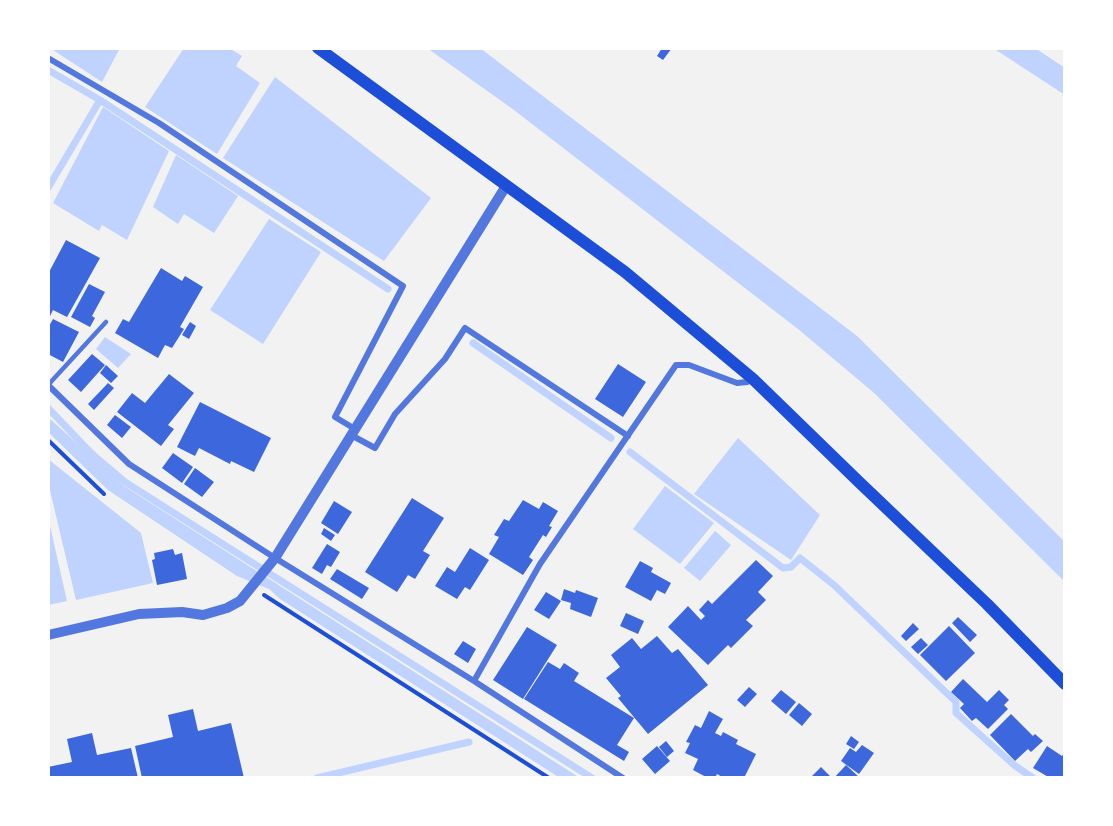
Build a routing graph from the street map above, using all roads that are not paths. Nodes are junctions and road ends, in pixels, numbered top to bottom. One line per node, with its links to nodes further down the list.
1 (318, 48): 3 (main road)
2 (48, 58): 7 (street)
3 (506, 186): 5 (main road); 7 (street)
4 (106, 322): 6 (lane)
5 (753, 379): 8 (street); 12 (main road)
6 (48, 385): 9 (street)
7 (353, 432): 8 (street); 9 (street)
8 (628, 436): 11 (street)
9 (272, 561): 10 (street); 11 (street)
10 (48, 634)
11 (474, 681): 13 (street)
12 (1065, 684)
13 (623, 778)

